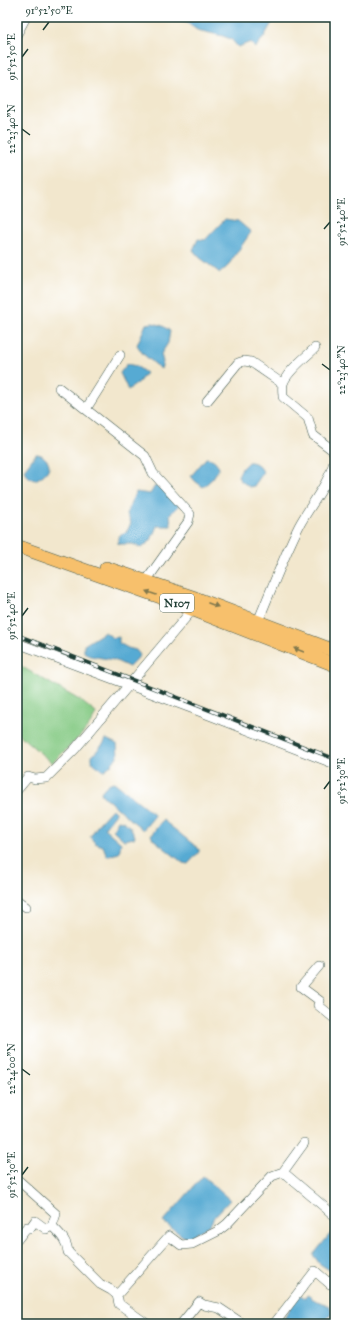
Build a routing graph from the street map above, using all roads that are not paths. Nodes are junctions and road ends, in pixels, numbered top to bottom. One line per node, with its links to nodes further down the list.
1 (26, 17): 2 (street)
2 (17, 34)
3 (315, 348): 5 (street)
4 (120, 355): 8 (street)
5 (283, 384): 7 (street); 9 (street)
6 (58, 388): 8 (street)
7 (207, 401)
8 (86, 409): 13 (street)
9 (335, 452)
10 (335, 458): 15 (street)
11 (17, 538): 13 (highway, N107)
12 (17, 546): 14 (highway, N107, one-way to 12)
13 (146, 581): 15 (highway, N107, one-way to 15)
14 (193, 609): 15 (highway, N107); 19 (street)
15 (256, 627): 17 (highway, N107); 18 (highway, N107, one-way to 15)
16 (17, 643): 19 (street)
17 (335, 651)
18 (335, 665)
19 (129, 684): 20 (street); 21 (street)
20 (335, 764)
21 (17, 790)
22 (17, 900): 23 (street)
23 (26, 907)
24 (319, 966): 25 (street)
25 (335, 1018)
26 (304, 1143): 27 (street)
27 (283, 1172): 29 (street); 33 (street)
28 (17, 1179): 30 (street)
29 (335, 1216)
30 (52, 1226): 31 (street); 33 (street)
31 (17, 1240)
32 (333, 1283): 38 (street)
33 (117, 1295): 35 (street)
34 (230, 1321): 36 (street); 37 (street)
35 (147, 1324)
36 (181, 1324)
37 (243, 1324)
38 (274, 1324)

